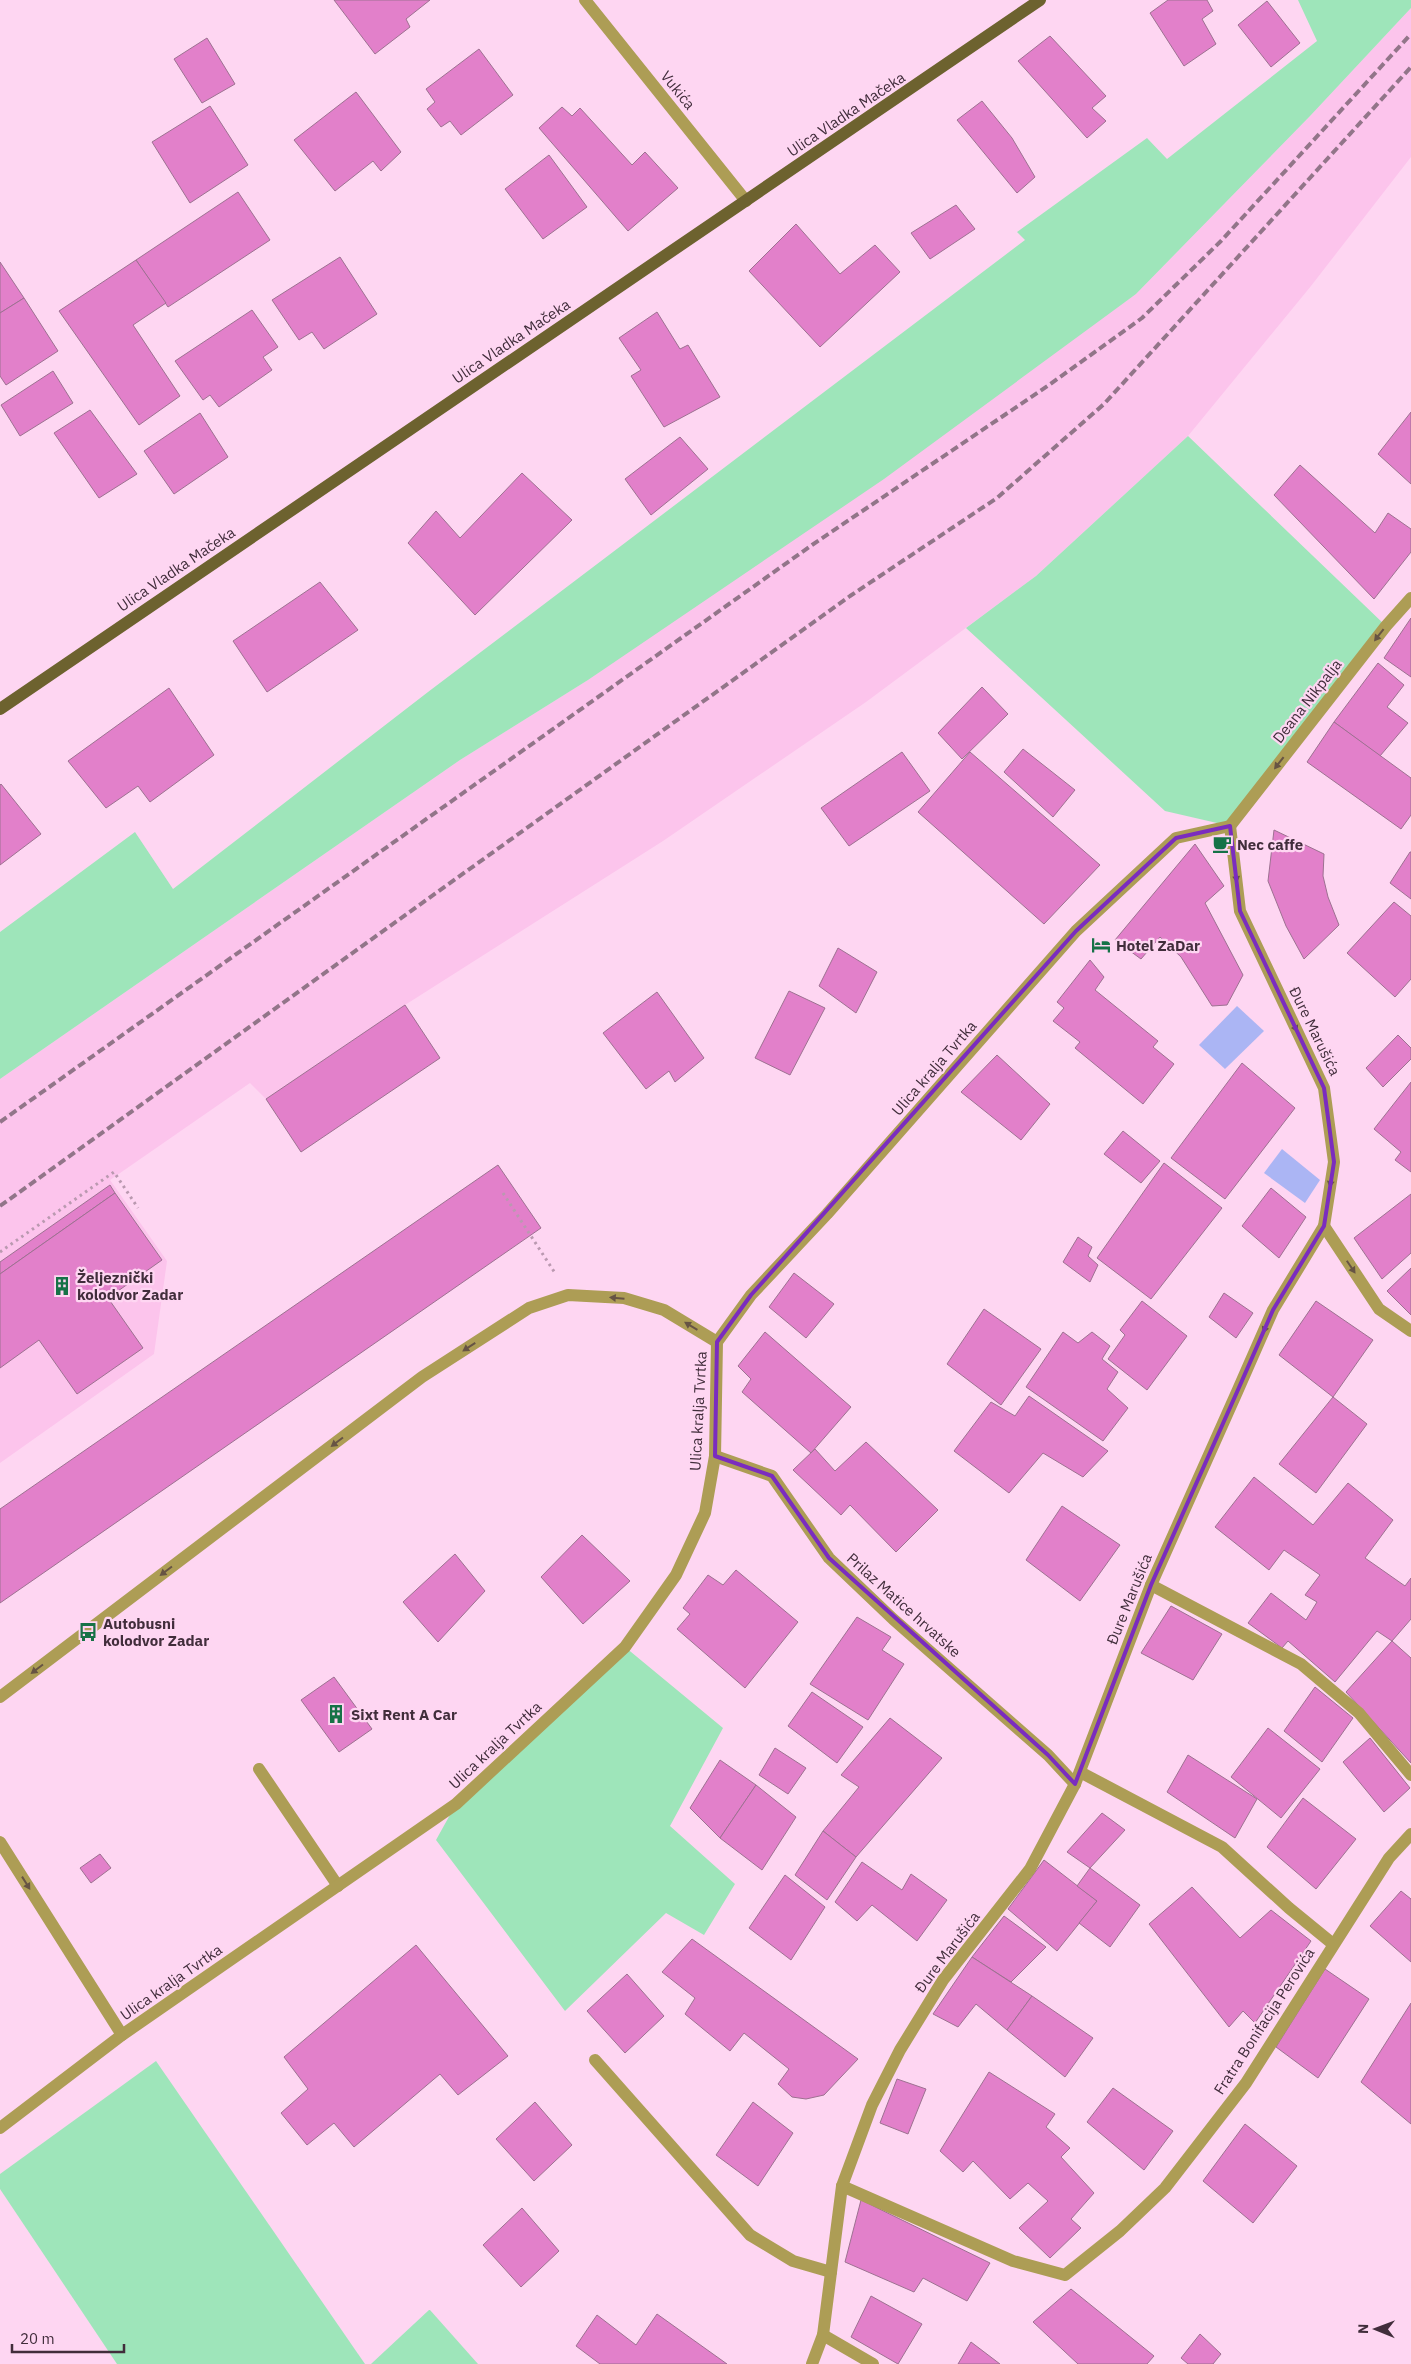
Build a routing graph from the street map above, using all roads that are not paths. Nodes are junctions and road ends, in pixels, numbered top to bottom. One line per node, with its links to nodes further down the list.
1 (585, 0): 3 (street, Vukića)
2 (1040, 0): 3 (main road, Ulica Vladka Mačeka)
3 (746, 201): 5 (main road, Ulica Vladka Mačeka)
4 (1411, 598): 6 (street, Deana Nikpalja, one-way to 6)
5 (0, 709)
6 (1230, 826): 7 (street, Đure Marušića, one-way to 7); 9 (street, Ulica kralja Tvrtka)
7 (1324, 1226): 8 (street, one-way to 8); 11 (street, Đure Marušića, one-way to 11)
8 (1411, 1331)
9 (717, 1342): 10 (street, Ulica kralja Tvrtka); 12 (street, one-way to 12)
10 (715, 1456): 15 (street, Prilaz Matice hrvatske); 18 (street, Ulica kralja Tvrtka)
11 (1151, 1585): 14 (street); 15 (street, Đure Marušića)
12 (0, 1697)
13 (259, 1769): 18 (street)
14 (1411, 1775)
15 (1077, 1778): 19 (street, Prilaz Matice hrvatske); 23 (street, Đure Marušića)
16 (1411, 1834): 19 (street, Fratra Bonifacija Perovića)
17 (0, 1842): 20 (street, one-way to 20)
18 (338, 1886): 20 (street, Ulica kralja Tvrtka)
19 (1333, 1944): 23 (street, Fratra Bonifacija Perovića)
20 (122, 2035): 22 (street, Ulica kralja Tvrtka)
21 (595, 2060): 24 (street)
22 (0, 2128)
23 (842, 2186): 24 (street, Đure Marušića)
24 (831, 2272): 25 (street, Đure Marušića)
25 (823, 2335): 26 (street, Đure Marušića); 27 (street)
26 (812, 2364)
27 (873, 2364)

